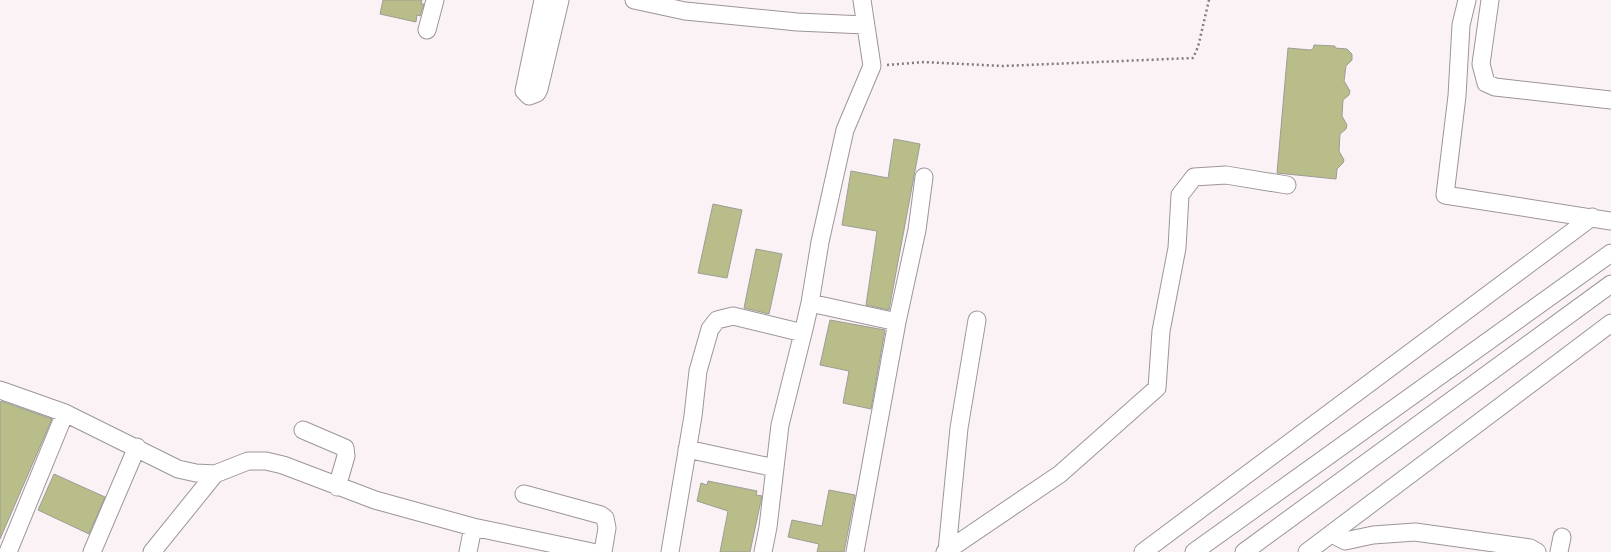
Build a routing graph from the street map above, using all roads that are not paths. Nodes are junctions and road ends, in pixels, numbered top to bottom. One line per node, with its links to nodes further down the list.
1 (435, 0): 10 (street)
2 (543, 0): 3 (street)
3 (560, 0)
4 (634, 0): 8 (street)
5 (862, 0): 9 (street)
6 (1467, 0): 14 (street)
7 (1490, 0): 11 (street)
8 (686, 6): 9 (street)
9 (865, 25): 18 (street)
10 (427, 30)
11 (1611, 100)
12 (924, 177): 20 (street)
13 (1286, 185): 43 (street)
14 (1592, 217): 15 (street); 44 (street)
15 (1611, 221)
16 (1611, 253): 45 (street)
17 (1611, 284): 46 (street)
18 (810, 303): 20 (street); 22 (street)
19 (977, 320): 43 (street)
20 (897, 322): 42 (street)
21 (1611, 323): 33 (street)
22 (803, 332): 27 (street); 28 (street)
23 (0, 390): 24 (street)
24 (65, 413): 26 (street); 35 (street)
25 (303, 430): 30 (street)
26 (137, 448): 29 (street); 36 (street)
27 (687, 449): 28 (street); 40 (street)
28 (775, 468): 41 (street)
29 (215, 474): 30 (street); 37 (street)
30 (337, 487): 32 (street)
31 (524, 494): 39 (street)
32 (473, 527): 34 (street); 38 (street)
33 (1340, 542): 47 (street); 48 (street)
34 (516, 544): 39 (street)
35 (8, 552)
36 (92, 552)
37 (152, 552)
38 (468, 552)
39 (593, 552)
40 (670, 552)
41 (763, 552)
42 (855, 552)
43 (946, 552)
44 (1143, 552)
45 (1194, 552)
46 (1244, 552)
47 (1307, 552)
48 (1537, 552)

